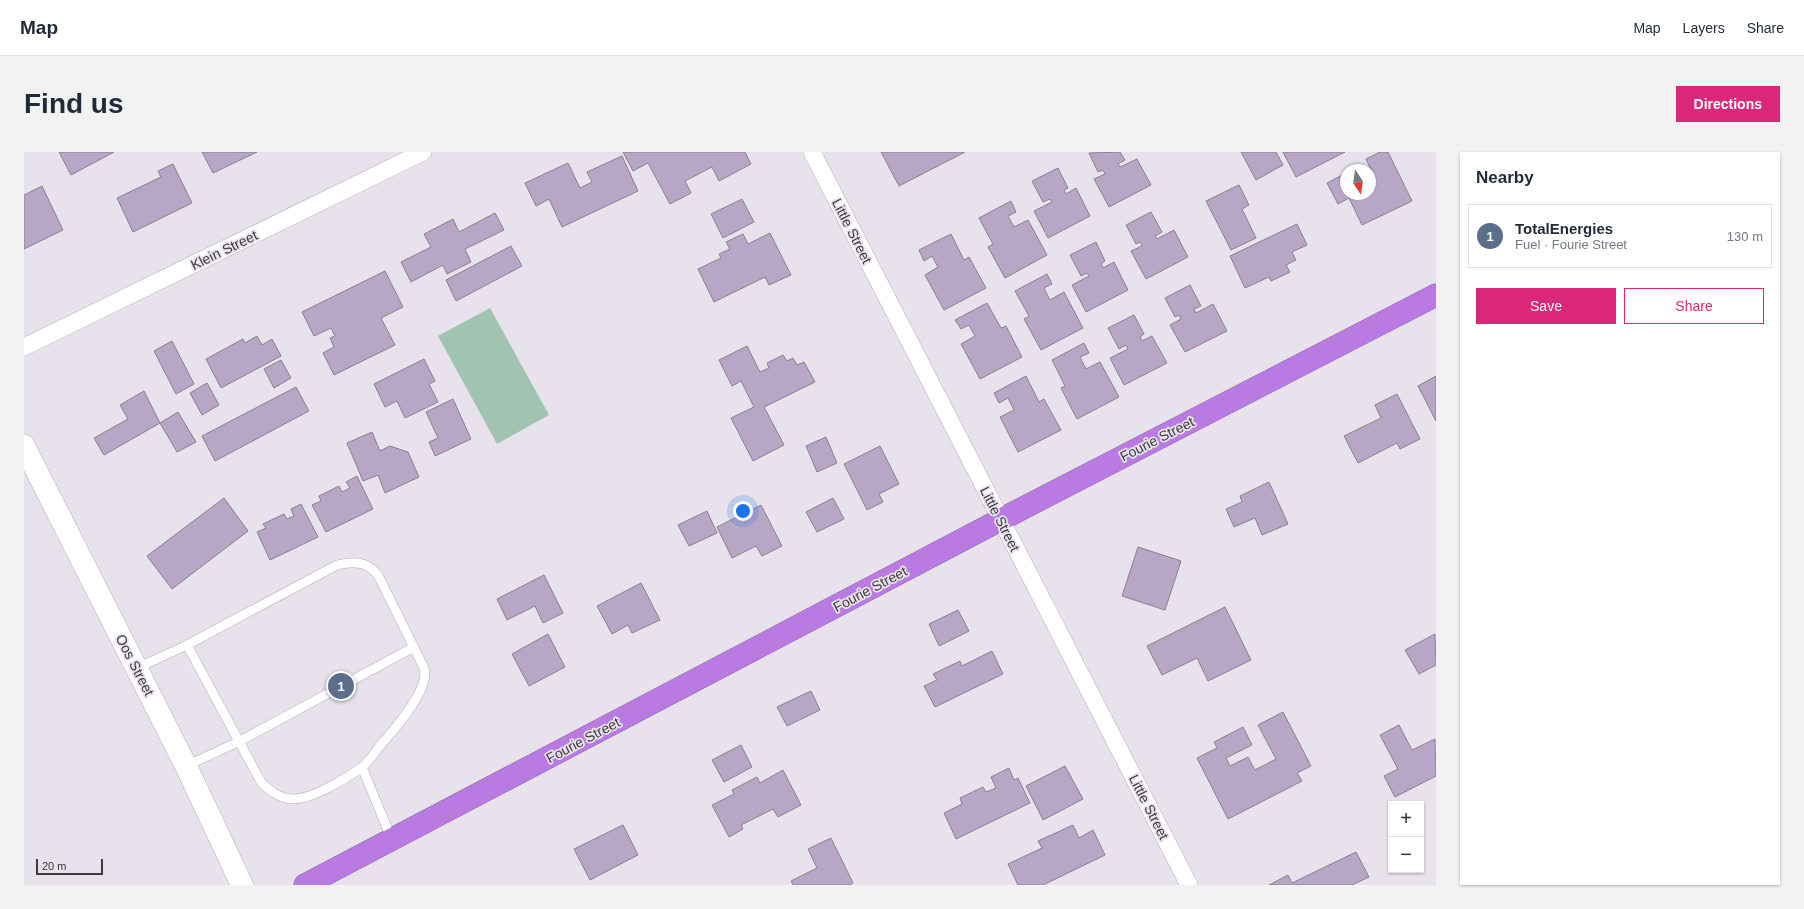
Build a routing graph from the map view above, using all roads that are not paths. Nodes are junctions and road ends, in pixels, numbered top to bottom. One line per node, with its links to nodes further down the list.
1 (423, 152): 4 (street, Klein Street)
2 (812, 152): 6 (street, Little Street)
3 (1436, 295): 6 (highway, Fourie Street)
4 (24, 347)
5 (24, 446): 9 (street, Oos Street)
6 (1000, 520): 13 (highway, Fourie Street); 16 (street, Little Street)
7 (187, 645): 8 (lane); 9 (lane); 10 (lane)
8 (414, 647): 10 (lane); 12 (lane)
9 (137, 668): 11 (street, Oos Street)
10 (240, 741): 11 (lane); 12 (lane)
11 (186, 766): 14 (street, Oos Street)
12 (362, 767): 13 (lane)
13 (392, 840): 15 (highway, Fourie Street)
14 (242, 885)
15 (305, 885)
16 (1189, 885)

